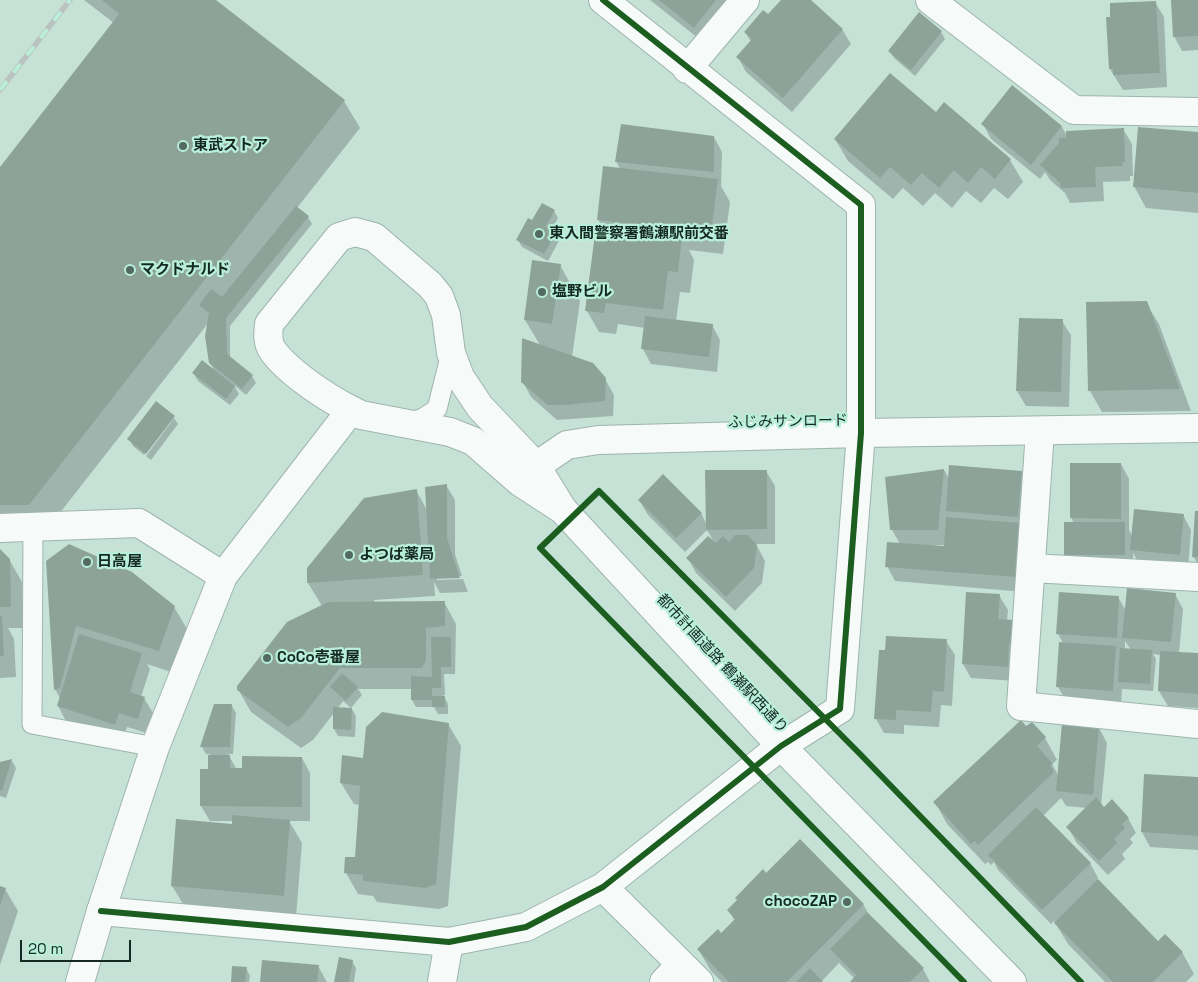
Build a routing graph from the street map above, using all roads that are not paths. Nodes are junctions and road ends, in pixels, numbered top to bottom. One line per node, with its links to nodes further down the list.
1 (603, 0): 4 (street)
2 (745, 0): 4 (street)
3 (930, 0): 5 (street)
4 (687, 68): 11 (street)
5 (1198, 112)
6 (451, 353): 7 (street); 8 (lane); 12 (street)
7 (351, 410): 8 (street); 17 (street)
8 (409, 422): 13 (street)
9 (1198, 428): 10 (street, ふじみサンロード)
10 (1040, 431): 11 (street, ふじみサンロード); 16 (street)
11 (861, 432): 12 (street, ふじみサンロード); 20 (street)
12 (536, 466): 13 (street)
13 (563, 510): 20 (street, 都市計画道路 鶴瀬駅西通り)
14 (32, 527): 15 (street); 17 (street); 21 (lane)
15 (0, 528)
16 (1031, 568): 18 (street); 19 (street)
17 (222, 576): 21 (street)
18 (1198, 577)
19 (1198, 724)
20 (782, 746): 22 (street); 28 (street, 都市計画道路 鶴瀬駅西通り)
21 (155, 747): 23 (street)
22 (603, 887): 24 (street); 25 (street)
23 (101, 911): 24 (street); 26 (street)
24 (449, 942): 27 (street)
25 (682, 976)
26 (80, 982)
27 (442, 982)
28 (1012, 982)

